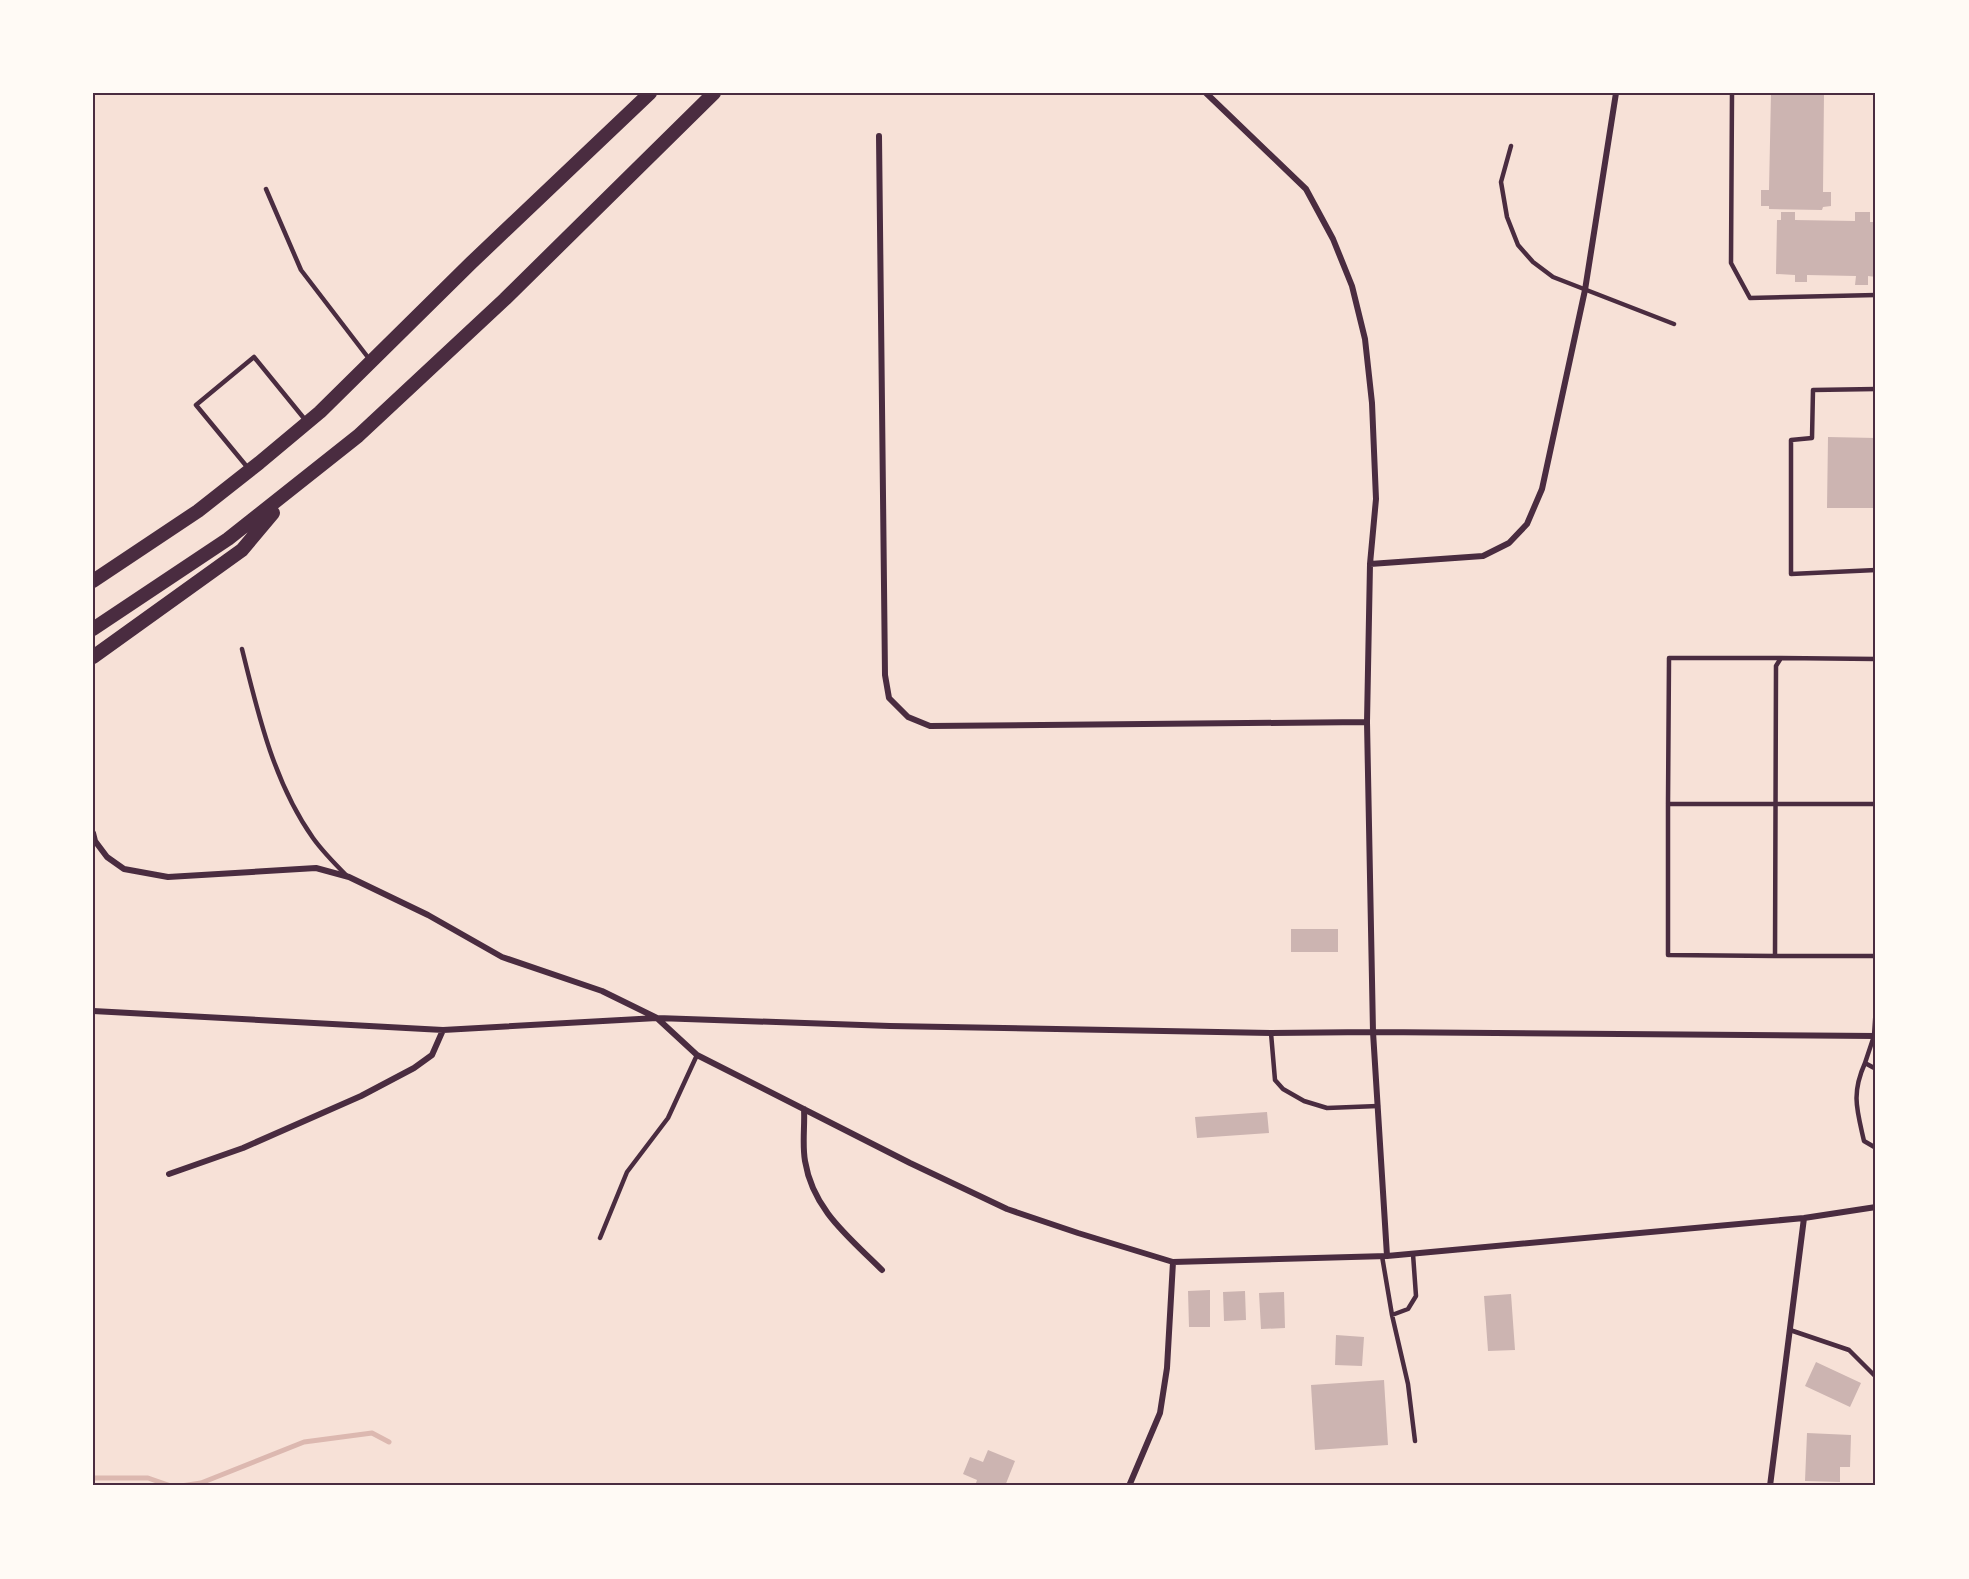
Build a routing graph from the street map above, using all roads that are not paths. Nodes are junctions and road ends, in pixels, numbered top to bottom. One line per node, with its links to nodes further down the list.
1 (650, 93): 12 (highway)
2 (714, 93): 16 (highway)
3 (1206, 93): 17 (street)
4 (1616, 93): 9 (street)
5 (1732, 93): 10 (lane)
6 (879, 136): 25 (street)
7 (1511, 146): 9 (lane)
8 (266, 189): 12 (lane)
9 (1585, 290): 11 (lane); 17 (street)
10 (1876, 296)
11 (1674, 324)
12 (372, 362): 14 (highway)
13 (1876, 388): 18 (lane)
14 (307, 423): 15 (highway); 15 (lane)
15 (250, 470): 19 (highway)
16 (290, 492): 20 (highway); 22 (highway)
17 (1370, 564): 25 (street)
18 (1876, 570)
19 (93, 581)
20 (93, 629)
21 (242, 649): 30 (lane)
22 (93, 657)
23 (1781, 658): 24 (lane); 26 (lane); 28 (lane)
24 (1876, 659)
25 (1367, 722): 37 (street)
26 (1668, 804): 28 (lane); 31 (lane)
27 (1876, 804): 28 (lane)
28 (1775, 805): 31 (lane)
29 (93, 832): 30 (street)
30 (349, 878): 35 (street)
31 (1775, 956): 32 (lane)
32 (1876, 956)
33 (1876, 1006): 39 (lane)
34 (93, 1011): 36 (street)
35 (657, 1018): 36 (street); 38 (street); 40 (street)
36 (443, 1030): 46 (street)
37 (1373, 1032): 38 (street); 39 (street); 43 (street)
38 (1271, 1033): 43 (lane)
39 (1875, 1036): 41 (lane)
40 (697, 1055): 44 (street); 49 (lane)
41 (1865, 1063): 42 (lane); 45 (lane)
42 (1876, 1069)
43 (1378, 1106): 51 (street)
44 (804, 1109): 52 (street); 53 (street)
45 (1876, 1148)
46 (169, 1174)
47 (1876, 1207): 48 (street)
48 (1804, 1218): 50 (street); 55 (street)
49 (600, 1238)
50 (1413, 1254): 51 (street); 54 (lane)
51 (1385, 1256): 52 (street); 54 (lane)
52 (1173, 1262): 58 (street)
53 (882, 1270)
54 (1392, 1315): 57 (lane)
55 (1790, 1330): 56 (lane); 59 (street)
56 (1876, 1377)
57 (1415, 1441)
58 (1129, 1486)
59 (1770, 1486)

